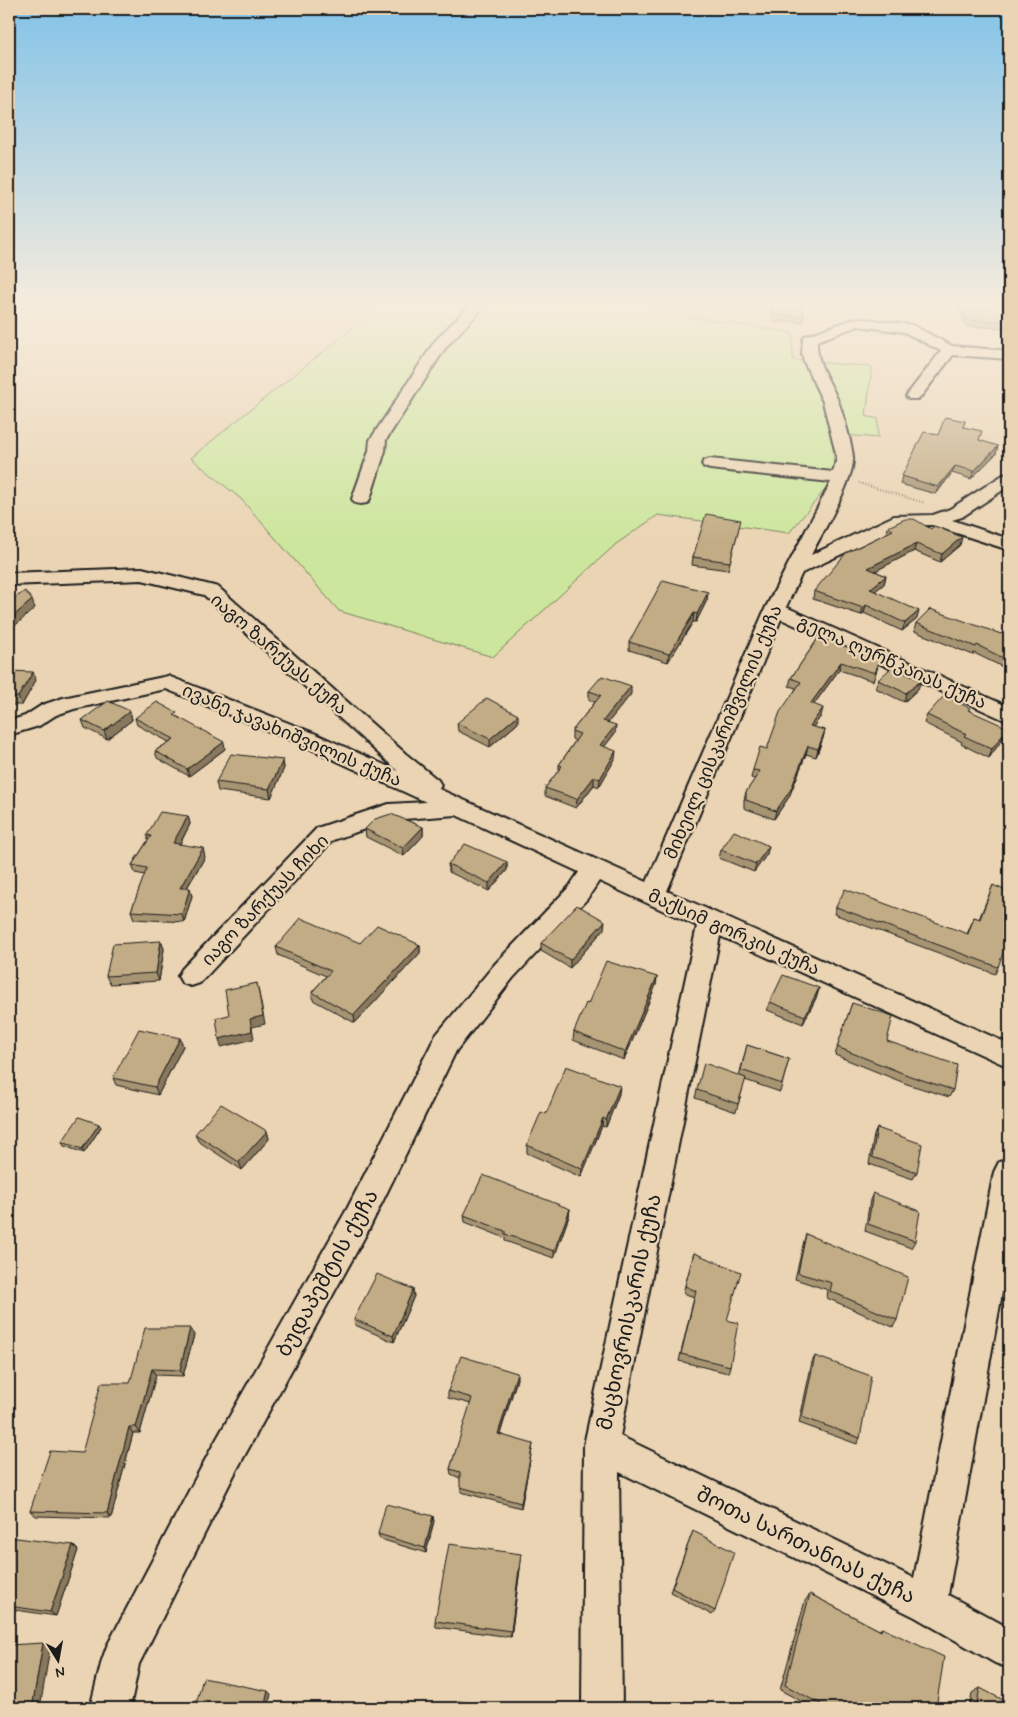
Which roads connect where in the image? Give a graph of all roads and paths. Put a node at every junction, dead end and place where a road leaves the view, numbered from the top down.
1 (415, 382) edge
2 (822, 382) edge
3 (924, 382) edge
4 (914, 396) dead end
5 (710, 464) dead end
6 (840, 478) junction
7 (1009, 480) edge
8 (361, 500) dead end
9 (956, 513) junction
10 (934, 520) junction
11 (1009, 545) edge
12 (794, 570) junction
13 (9, 579) edge
14 (775, 609) junction
15 (1009, 716) edge
16 (9, 728) edge
17 (459, 808) junction
18 (594, 869) junction
19 (653, 895) junction
20 (710, 921) junction
21 (191, 976) dead end
22 (1009, 1056) edge
23 (1009, 1172) edge
24 (601, 1445) junction
25 (928, 1604) junction
26 (1009, 1649) edge
27 (110, 1708) edge
28 (602, 1708) edge

1 - 8 street
2 - 6 street, მიხეილ ცისკარიშვილის ქუჩა
3 - 4 street
5 - 6 street
6 - 9 path
6 - 12 street, მიხეილ ცისკარიშვილის ქუჩა
7 - 9 street
9 - 10 street
10 - 11 street
10 - 12 street
12 - 14 street, მიხეილ ცისკარიშვილის ქუჩა
13 - 17 street, იაგო ზარქუას ქუჩა
14 - 15 street, გელა ღურწკაიას ქუჩა
14 - 19 street, მიხეილ ცისკარიშვილის ქუჩა
16 - 17 street, ივანე ჯავახიშვილის ქუჩა
17 - 18 street, მაქსიმ გორკის ქუჩა
17 - 21 street, იაგო ზარქუას ჩიხი
18 - 19 street, მაქსიმ გორკის ქუჩა
18 - 27 street, ბუდაპეშტის ქუჩა
19 - 20 street, მაქსიმ გორკის ქუჩა
20 - 22 street, მაქსიმ გორკის ქუჩა
20 - 24 street, მაცხოვრისკარის ქუჩა
23 - 25 street
24 - 25 street, შოთა სართანიას ქუჩა
24 - 28 street, მაცხოვრისკარის ქუჩა
25 - 26 street, შოთა სართანიას ქუჩა

